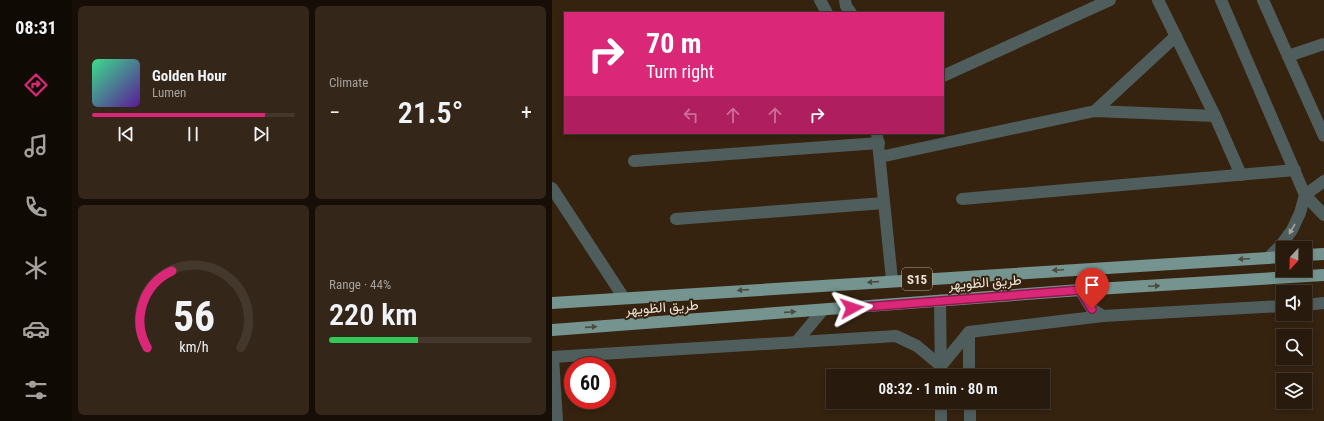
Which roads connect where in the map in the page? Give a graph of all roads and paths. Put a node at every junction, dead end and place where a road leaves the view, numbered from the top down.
1 (820, 0) edge
2 (845, 0) edge
3 (1110, 0) edge
4 (1158, 0) edge
5 (1221, 0) edge
6 (1263, 0) edge
7 (826, 12) edge
8 (850, 12) edge
9 (1176, 36) junction
10 (1324, 44) edge
11 (1288, 56) junction
12 (944, 76) edge
13 (1094, 111) junction
14 (1215, 116) junction
15 (1324, 136) edge
16 (878, 138) edge
17 (880, 157) junction
18 (634, 161) dead end
19 (1295, 170) junction
20 (1241, 175) junction
21 (1324, 181) edge
22 (552, 188) edge
23 (1305, 195) junction
24 (962, 199) dead end
25 (884, 203) junction
26 (1324, 215) edge
27 (676, 219) dead end
28 (1324, 254) edge
29 (1312, 255) edge
30 (1276, 257) edge
31 (1268, 258) junction
32 (1324, 275) edge
33 (892, 280) junction
34 (1080, 290) junction
35 (624, 298) junction
36 (940, 301) junction
37 (552, 303) edge
38 (1324, 303) edge
39 (1312, 304) edge
40 (1276, 306) edge
41 (823, 310) junction
42 (1103, 316) junction
43 (552, 330) edge
44 (969, 332) junction
45 (797, 341) junction
46 (553, 357) edge
47 (939, 369) edge
48 (941, 369) edge
49 (942, 369) edge
50 (969, 369) edge
51 (941, 409) edge
52 (970, 409) edge
53 (557, 421) edge
54 (941, 421) edge
55 (970, 421) edge

1 - 7 street
2 - 8 street
3 - 12 street
4 - 9 street
5 - 19 street
6 - 11 street
9 - 13 street
9 - 14 street
10 - 11 street
11 - 15 street
13 - 14 street
13 - 17 street
14 - 20 street
16 - 17 street
16 - 18 street
17 - 25 street
19 - 20 street
19 - 23 street
20 - 24 street
21 - 23 street
22 - 35 street
23 - 26 street
23 -> 31 street
25 - 27 street
25 - 33 street
28 - 29 main road
30 - 31 main road, طريق الظويهر / S15
31 -> 33 main road, طريق الظويهر / S15
34 -> 32 main road, طريق الظويهر / S15
33 -> 35 main road, طريق الظويهر / S15
34 - 36 main road, طريق الظويهر / S15
34 - 42 street
35 - 37 main road, طريق الظويهر / S15
36 - 41 main road, طريق الظويهر / S15
36 - 48 street
38 - 39 street
40 - 42 street
43 -> 41 main road, طريق الظويهر / S15
41 - 45 street
42 - 44 street
44 - 49 street
44 - 50 street
45 - 46 street
45 - 47 street
46 - 53 street
51 - 54 street
52 - 55 street

